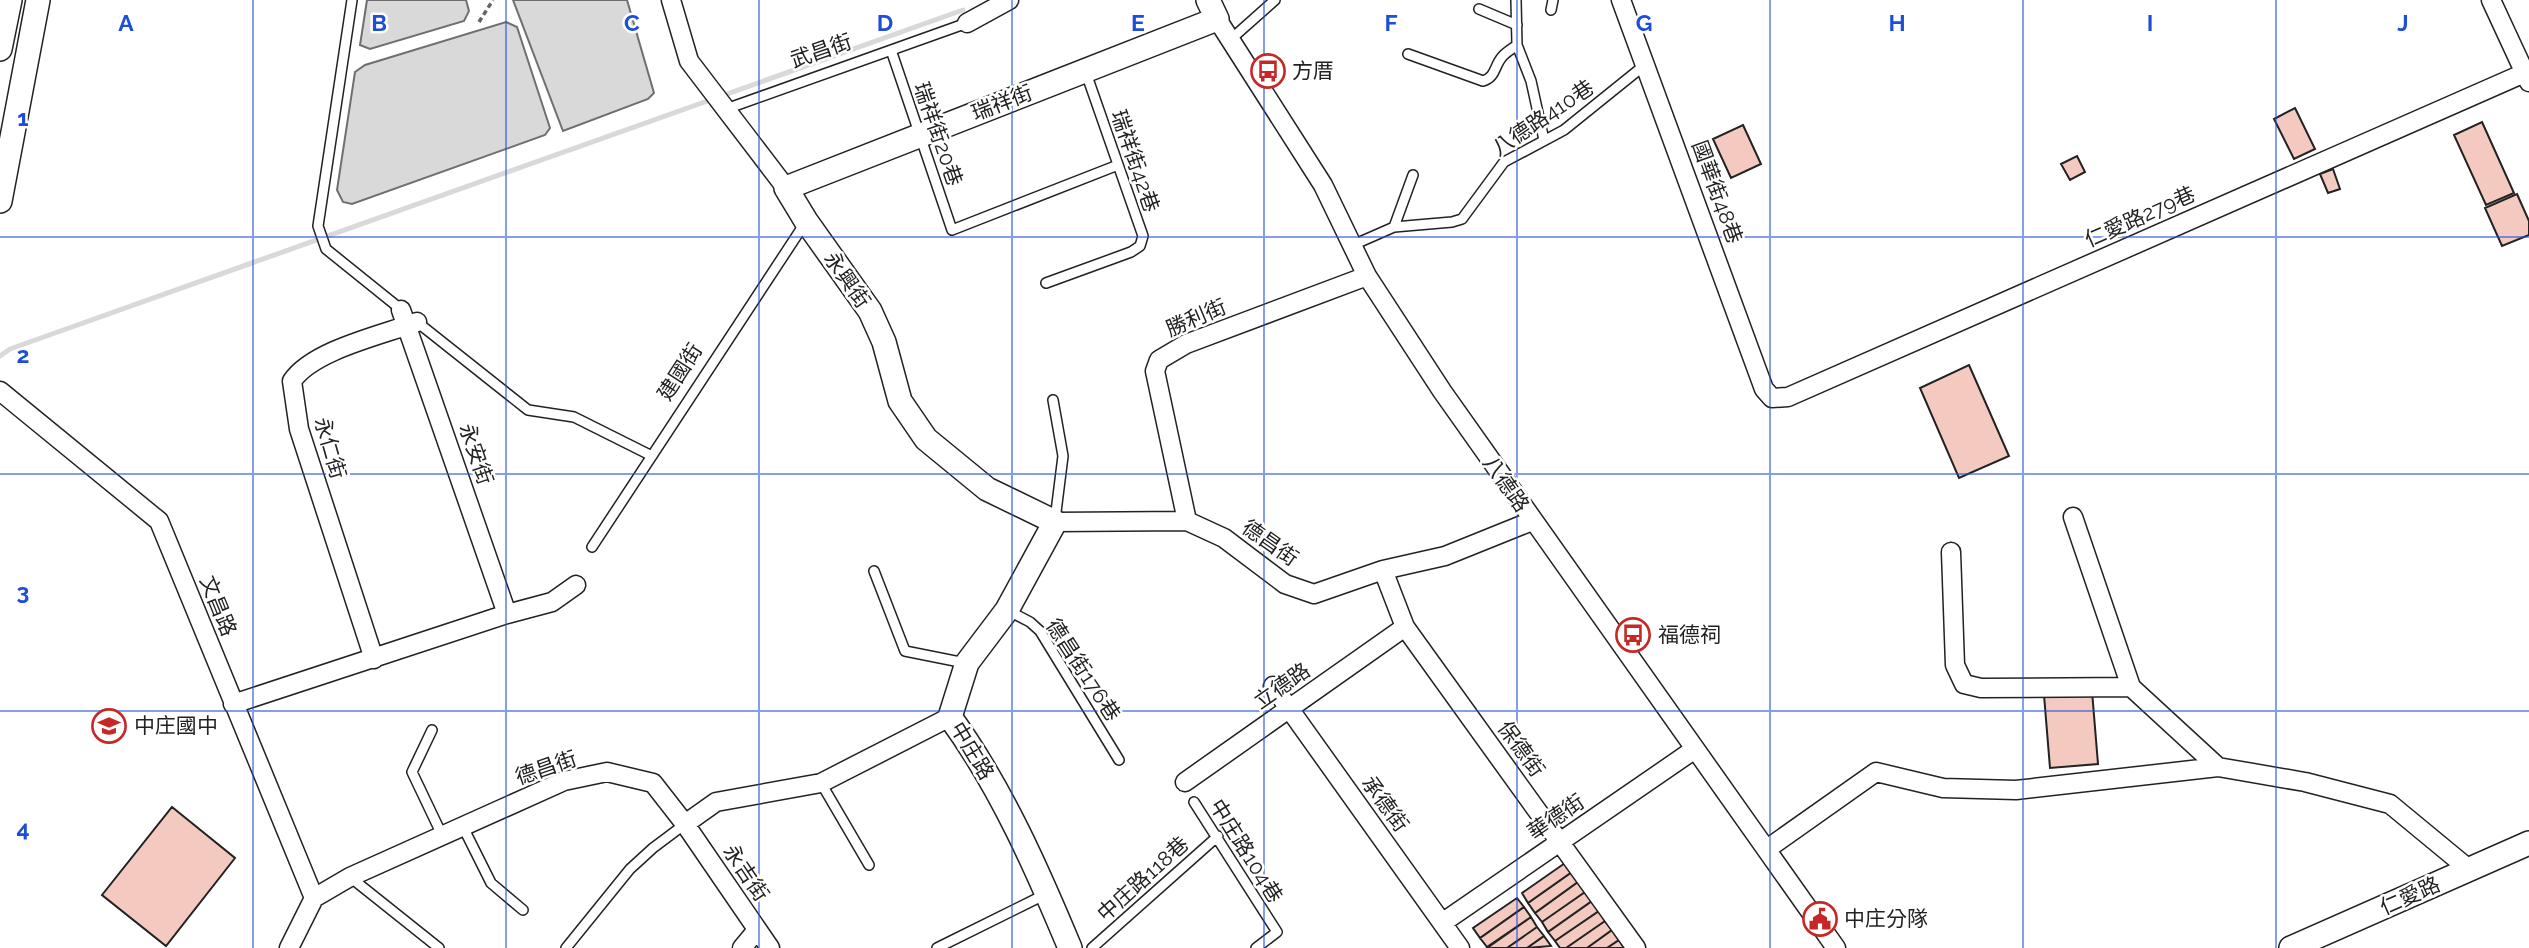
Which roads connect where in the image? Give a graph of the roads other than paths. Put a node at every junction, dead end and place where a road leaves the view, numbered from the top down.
1 (10, 0) edge
2 (38, 0) edge
3 (352, 0) edge
4 (671, 0) edge
5 (1009, 0) edge
6 (1275, 0) edge
7 (1517, 0) edge
8 (1621, 0) edge
9 (2491, 0) edge
10 (1479, 9) dead end
11 (1212, 10) edge
12 (967, 23) joint
13 (1517, 24) junction
14 (1230, 40) junction
15 (1517, 45) junction
16 (0, 49) edge
17 (891, 50) junction
18 (1408, 54) dead end
19 (1646, 64) junction
20 (1085, 71) junction
21 (2528, 75) edge
22 (718, 101) junction
23 (919, 136) junction
24 (1544, 141) junction
25 (1118, 165) junction
26 (1413, 175) dead end
27 (786, 188) junction
28 (0, 201) edge
29 (806, 221) junction
30 (1394, 227) junction
31 (1353, 245) junction
32 (1367, 276) junction
33 (1046, 283) dead end
34 (409, 319) junction
35 (0, 391) edge
36 (1772, 398) joint
37 (1053, 400) dead end
38 (652, 456) junction
39 (2073, 517) dead end
40 (1187, 521) junction
41 (1532, 521) junction
42 (1055, 522) junction
43 (592, 547) dead end
44 (1951, 552) dead end
45 (1383, 570) junction
46 (874, 571) dead end
47 (576, 585) dead end
48 (1007, 610) junction
49 (507, 614) junction
50 (1405, 627) junction
51 (374, 659) junction
52 (967, 663) junction
53 (1273, 686) dead end
54 (2131, 687) junction
55 (233, 704) junction
56 (1289, 709) junction
57 (950, 718) junction
58 (432, 730) dead end
59 (1695, 749) junction
60 (1119, 760) dead end
61 (2218, 767) junction
62 (1185, 782) dead end
63 (821, 783) junction
64 (1194, 802) dead end
65 (685, 824) junction
66 (462, 825) junction
67 (442, 835) junction
68 (1218, 836) junction
69 (1560, 842) junction
70 (2529, 843) edge
71 (1767, 849) junction
72 (869, 865) dead end
73 (2470, 870) junction
74 (350, 877) junction
75 (1047, 893) junction
76 (314, 898) junction
77 (523, 910) dead end
78 (1442, 923) junction
79 (757, 930) junction
80 (290, 947) edge
81 (439, 948) edge
82 (566, 948) edge
83 (742, 948) edge
84 (770, 948) edge
85 (937, 948) edge
86 (1070, 948) edge
87 (1092, 948) edge
88 (1256, 948) edge
89 (1460, 948) edge
90 (1636, 948) edge
91 (1836, 948) edge
92 (2291, 948) edge

1 - 16 street
2 - 28 street
3 - 34 lane
4 - 22 street, 永興街
5 - 12 street, 武昌街
6 - 14 lane
7 - 13 lane
8 - 19 street, 國華街48巷
9 - 21 street, 仁愛路279巷
10 - 13 lane
11 - 14 street, 八德路
11 - 20 street, 瑞祥街
12 - 17 lane, 武昌街
13 - 15 lane
14 - 31 street, 八德路
15 - 18 lane
15 - 24 lane
17 - 22 lane, 武昌街
17 - 23 lane, 瑞祥街20巷
19 - 24 lane, 八德路410巷
19 - 36 street, 國華街48巷
20 - 23 street, 瑞祥街
20 - 25 lane, 瑞祥街42巷
21 - 36 street, 仁愛路279巷
22 - 27 street, 永興街
23 - 25 lane, 瑞祥街20巷
23 - 27 street, 瑞祥街
24 - 30 lane, 八德路410巷
25 - 33 lane, 瑞祥街42巷
26 - 30 lane
27 - 29 street, 永興街
29 - 38 lane, 建國街
29 - 42 street, 永興街
30 - 31 lane, 八德路410巷
31 - 32 street, 八德路
32 - 40 street, 勝利街
32 - 41 street, 八德路
34 - 38 lane
34 - 49 street, 永安街
34 - 51 street, 永仁街
35 - 55 street, 文昌路
37 - 42 lane
38 - 43 lane, 建國街
39 - 54 street
40 - 42 street, 德昌街
40 - 45 street, 德昌街
41 - 45 street, 德昌街
41 - 59 street, 八德路
42 - 48 street, 中庄路
44 - 54 street
45 - 50 street, 保德街
46 - 52 lane
47 - 49 street
48 - 52 street, 中庄路
48 - 60 lane, 德昌街176巷
49 - 51 street
50 - 56 street, 立德路
50 - 69 street, 保德街
51 - 55 street
52 - 57 street, 中庄路
53 - 56 street, 承德街
54 - 61 street
55 - 76 street, 文昌路
56 - 62 street, 立德路
56 - 78 street, 承德街
57 - 63 street
57 - 75 street, 中庄路
58 - 67 lane
59 - 69 street, 華德街
59 - 71 street, 八德路
61 - 71 street
61 - 73 street
63 - 65 street
63 - 72 lane
64 - 68 lane, 中庄路104巷
65 - 66 street, 德昌街
65 - 79 street, 永吉街
65 - 82 lane
66 - 67 street, 德昌街
66 - 77 lane
67 - 74 street, 德昌街
68 - 87 lane, 中庄路118巷
68 - 88 lane, 中庄路104巷
69 - 78 street, 華德街
69 - 90 street, 保德街
70 - 73 street, 仁愛路
71 - 91 street, 八德路
73 - 92 street, 仁愛路
74 - 76 street, 德昌街
74 - 81 lane
75 - 85 lane
75 - 86 street, 中庄路
76 - 80 street
78 - 89 street, 承德街
79 - 83 street
79 - 84 street, 永吉街

